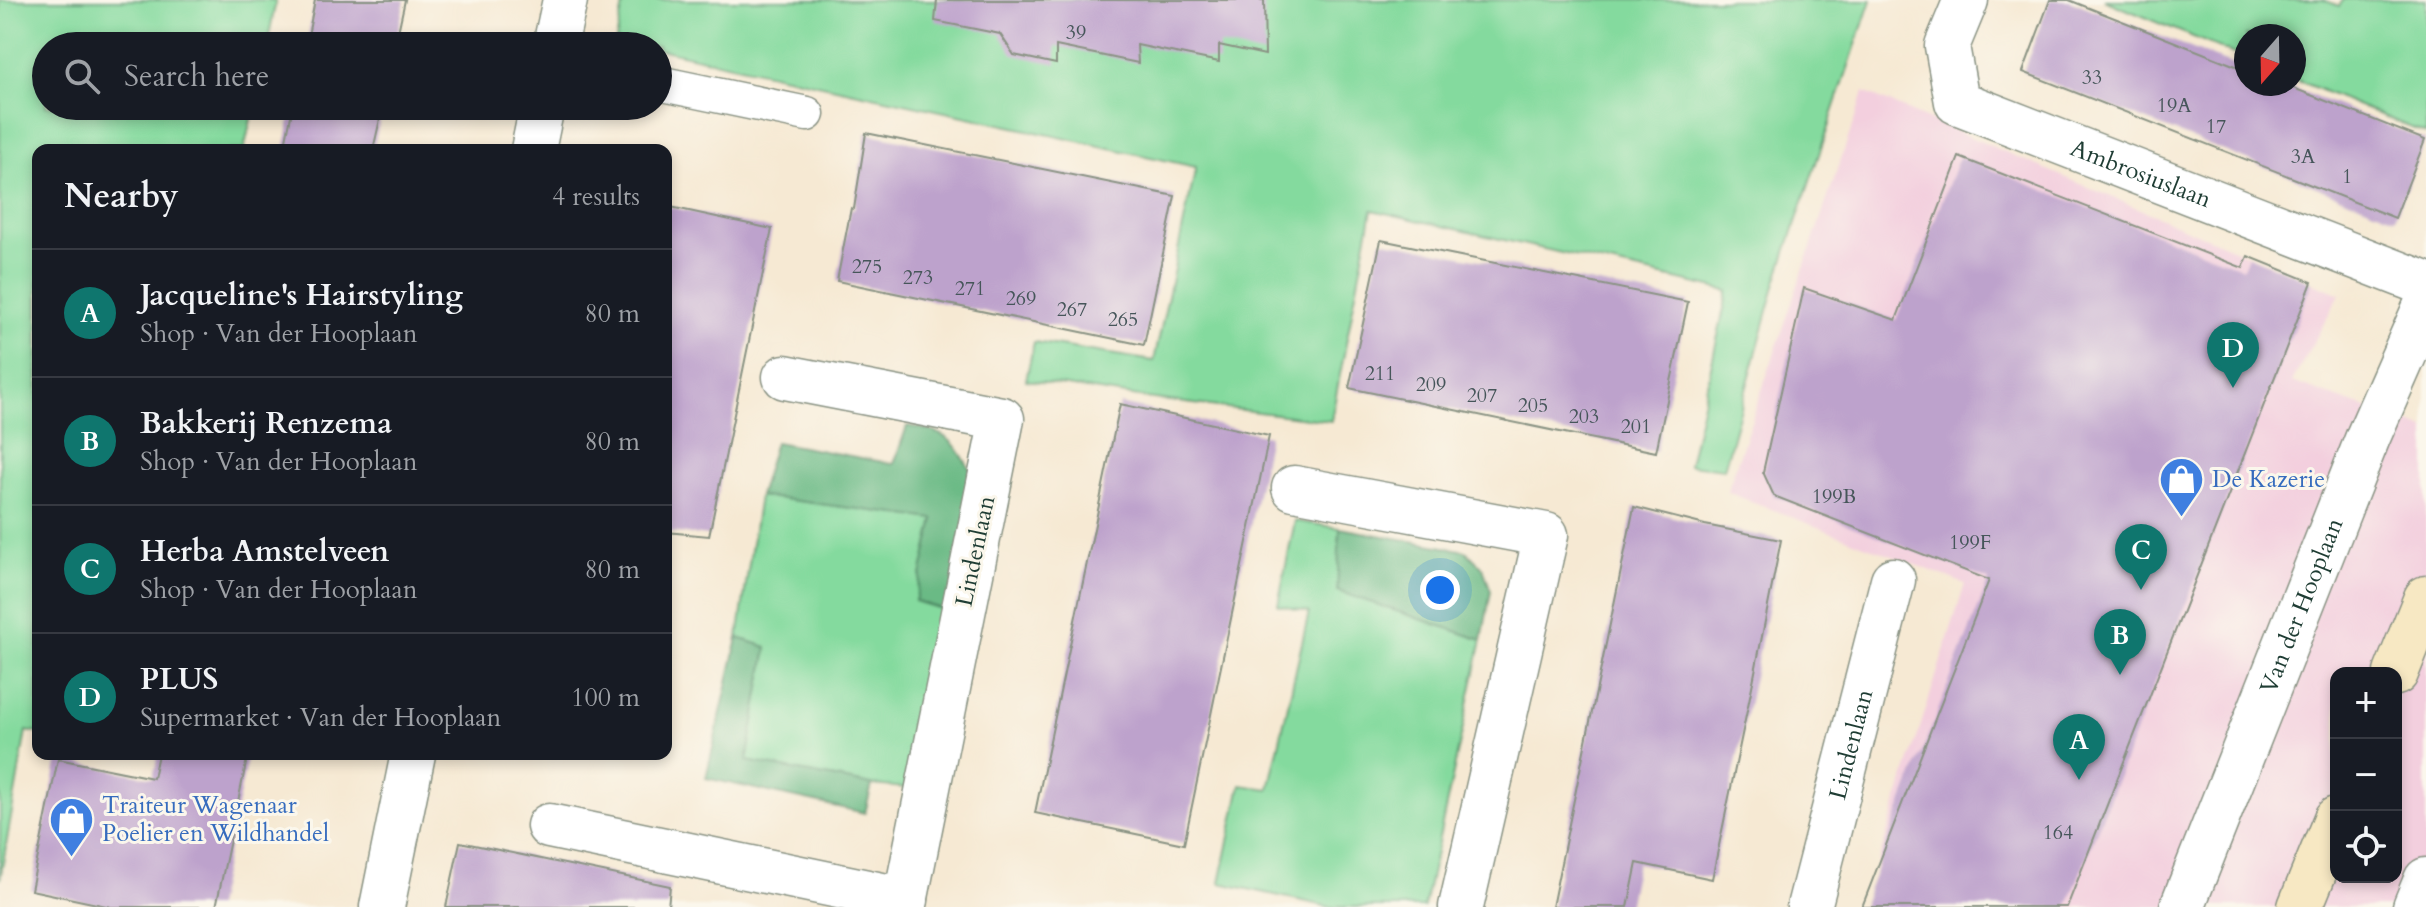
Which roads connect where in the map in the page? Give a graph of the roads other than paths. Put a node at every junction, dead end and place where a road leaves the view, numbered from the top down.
1 (565, 0) edge
2 (1966, 0) edge
3 (558, 32) edge
4 (672, 86) edge
5 (807, 114) dead end
6 (539, 120) edge
7 (534, 144) edge
8 (2426, 284) edge
9 (2426, 305) edge
10 (785, 377) dead end
11 (1294, 488) dead end
12 (1893, 580) dead end
13 (2426, 598) edge
14 (2398, 667) edge
15 (412, 760) edge
16 (549, 826) dead end
17 (2330, 834) edge
18 (2426, 880) edge
19 (905, 904) edge
20 (382, 907) edge
21 (1461, 907) edge
22 (1809, 907) edge
23 (2182, 907) edge
24 (2300, 907) edge
25 (2415, 907) edge

1 - 3 street
2 - 8 street, Ambrosiuslaan
4 - 5 lane
6 - 7 street
9 - 23 street, Van der Hooplaan
10 - 19 street, Lindenlaan
11 - 21 street
12 - 22 street, Lindenlaan
13 - 14 street
15 - 20 street
16 - 19 street, Lindenlaan
17 - 24 street
18 - 25 street

